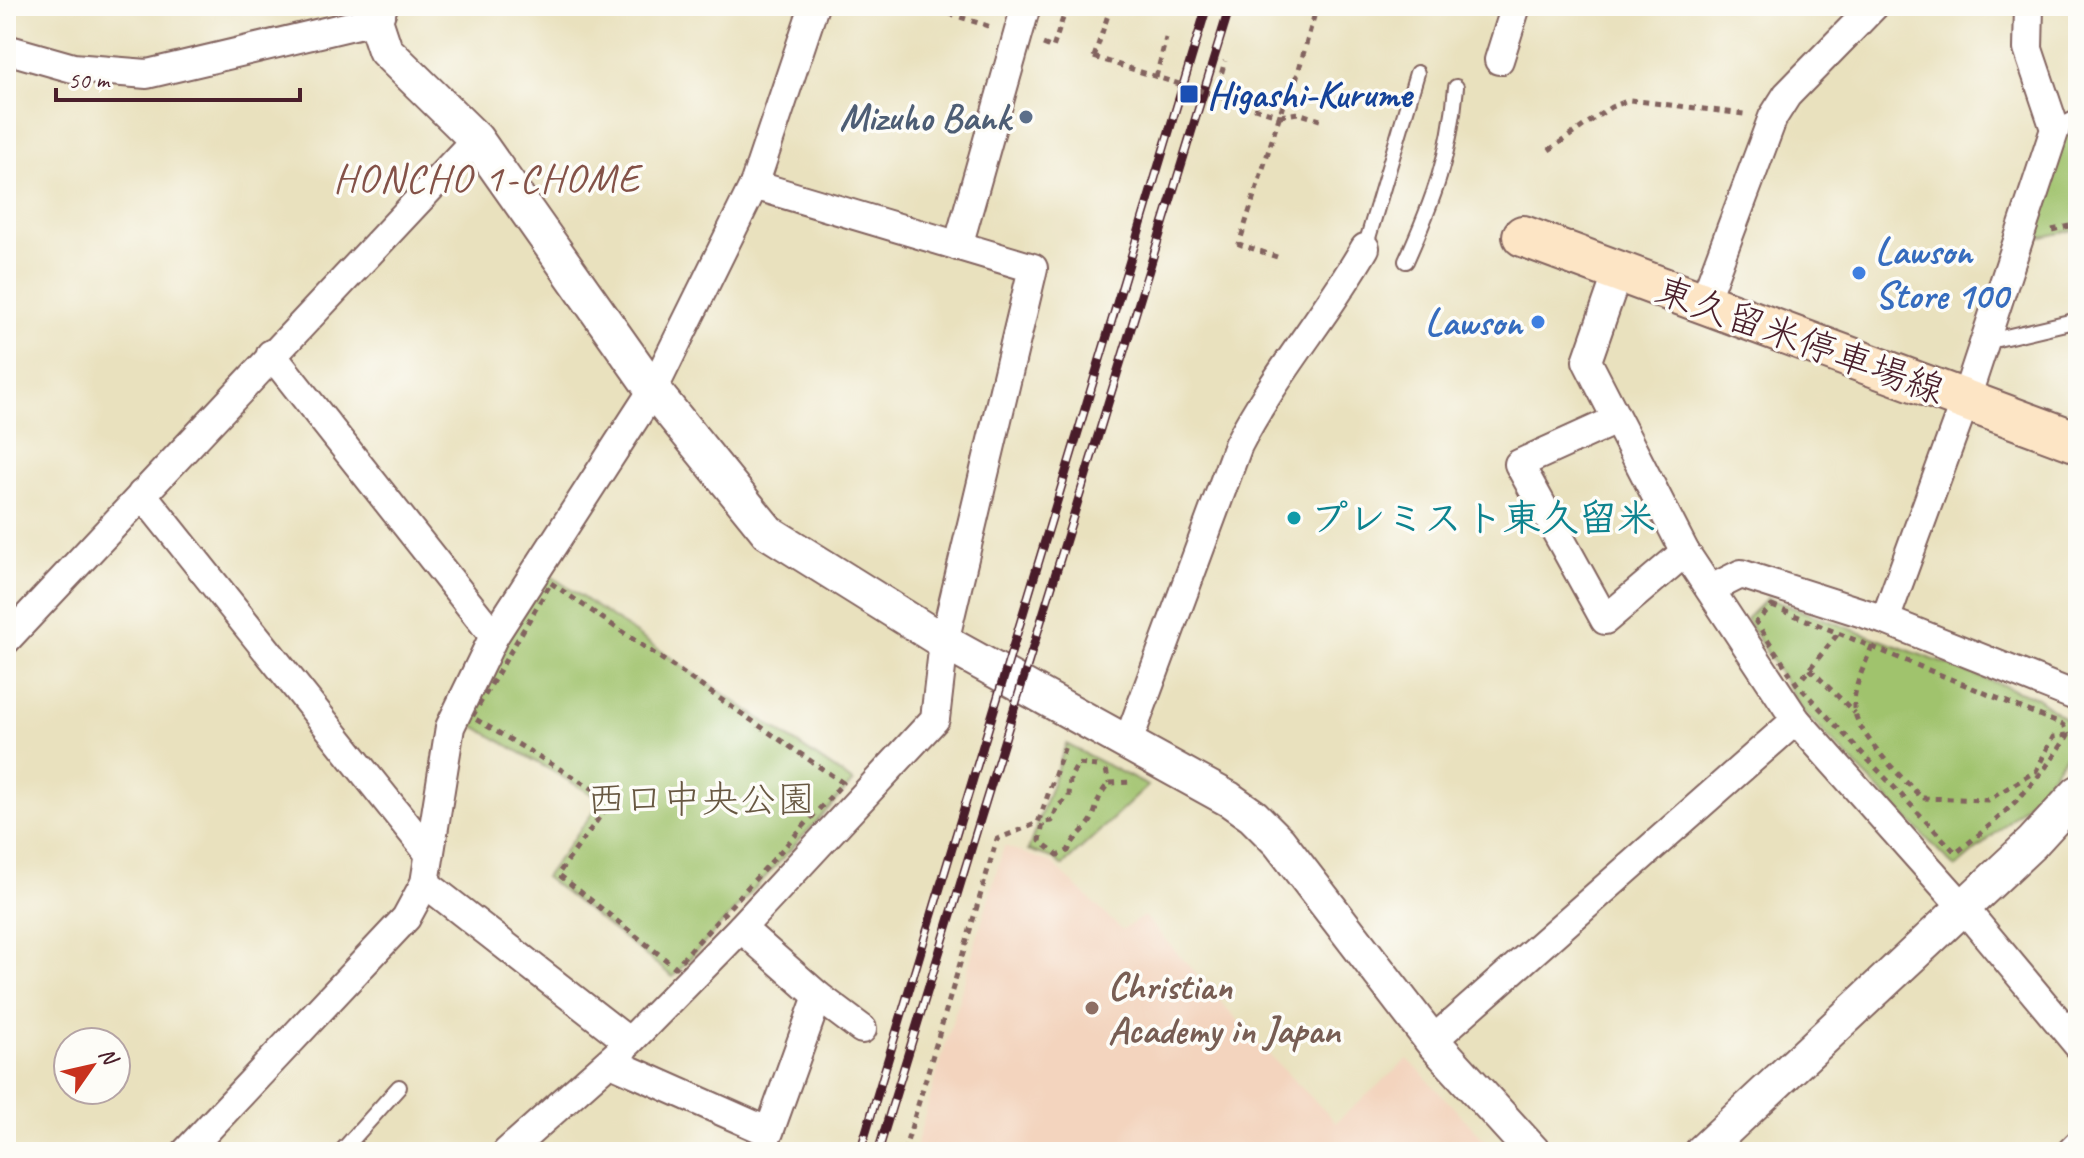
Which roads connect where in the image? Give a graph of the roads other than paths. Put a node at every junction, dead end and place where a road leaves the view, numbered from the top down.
1 (814, 6) edge
2 (1026, 6) edge
3 (1516, 6) edge
4 (1874, 6) edge
5 (2029, 6) edge
6 (378, 13) edge
7 (6, 49) edge
8 (1499, 60) dead end
9 (1417, 73) dead end
10 (1456, 87) dead end
11 (2066, 123) edge
12 (476, 139) junction
13 (754, 185) junction
14 (1523, 236) dead end
15 (958, 246) junction
16 (1365, 248) joint
17 (1406, 261) dead end
18 (1618, 272) junction
19 (1703, 304) junction
20 (2078, 320) edge
21 (1985, 342) junction
22 (271, 354) junction
23 (653, 390) junction
24 (1965, 401) junction
25 (1616, 420) junction
26 (2078, 442) edge
27 (142, 494) junction
28 (1685, 552) junction
29 (1711, 589) junction
30 (1885, 620) junction
31 (494, 636) junction
32 (6, 640) edge
33 (944, 642) junction
34 (2078, 697) edge
35 (1791, 701) junction
36 (1140, 749) junction
37 (2078, 793) edge
38 (428, 852) junction
39 (425, 883) junction
40 (1962, 906) junction
41 (741, 928) junction
42 (818, 996) junction
43 (862, 1029) dead end
44 (1432, 1041) junction
45 (2078, 1045) edge
46 (620, 1052) junction
47 (399, 1087) dead end
48 (2078, 1145) edge
49 (186, 1152) edge
50 (341, 1152) edge
51 (507, 1152) edge
52 (1533, 1152) edge
53 (1702, 1152) edge
54 (2071, 1152) edge

1 - 13 street
2 - 15 street
3 - 8 street
4 - 19 street
5 - 11 street
6 - 7 street
6 - 12 street
9 - 16 lane
10 - 17 lane
11 - 21 street
12 - 22 street
12 - 23 street
13 - 15 street
13 - 23 street
14 - 18 main road, 東久留米停車場線
15 - 33 street
16 - 36 street
18 - 19 main road, 東久留米停車場線
18 - 25 street
19 - 24 main road, 東久留米停車場線
20 - 21 lane
21 - 24 street
22 - 27 street
22 - 31 street
23 - 31 street
23 - 33 street
24 - 26 main road, 東久留米停車場線
24 - 30 street
25 - 28 street
25 - 28 street
27 - 32 street
27 - 38 street
28 - 29 street
29 - 30 street
29 - 35 street
30 - 34 street
31 - 38 street
33 - 36 street
33 - 41 street
35 - 40 street
35 - 44 street
36 - 44 street
37 - 40 street
38 - 39 street
39 - 46 street
39 - 49 street
40 - 45 street
40 - 53 street
41 - 42 street
41 - 46 street
42 - 43 street
42 - 46 street
44 - 52 street
46 - 51 street
47 - 50 lane
48 - 54 street

